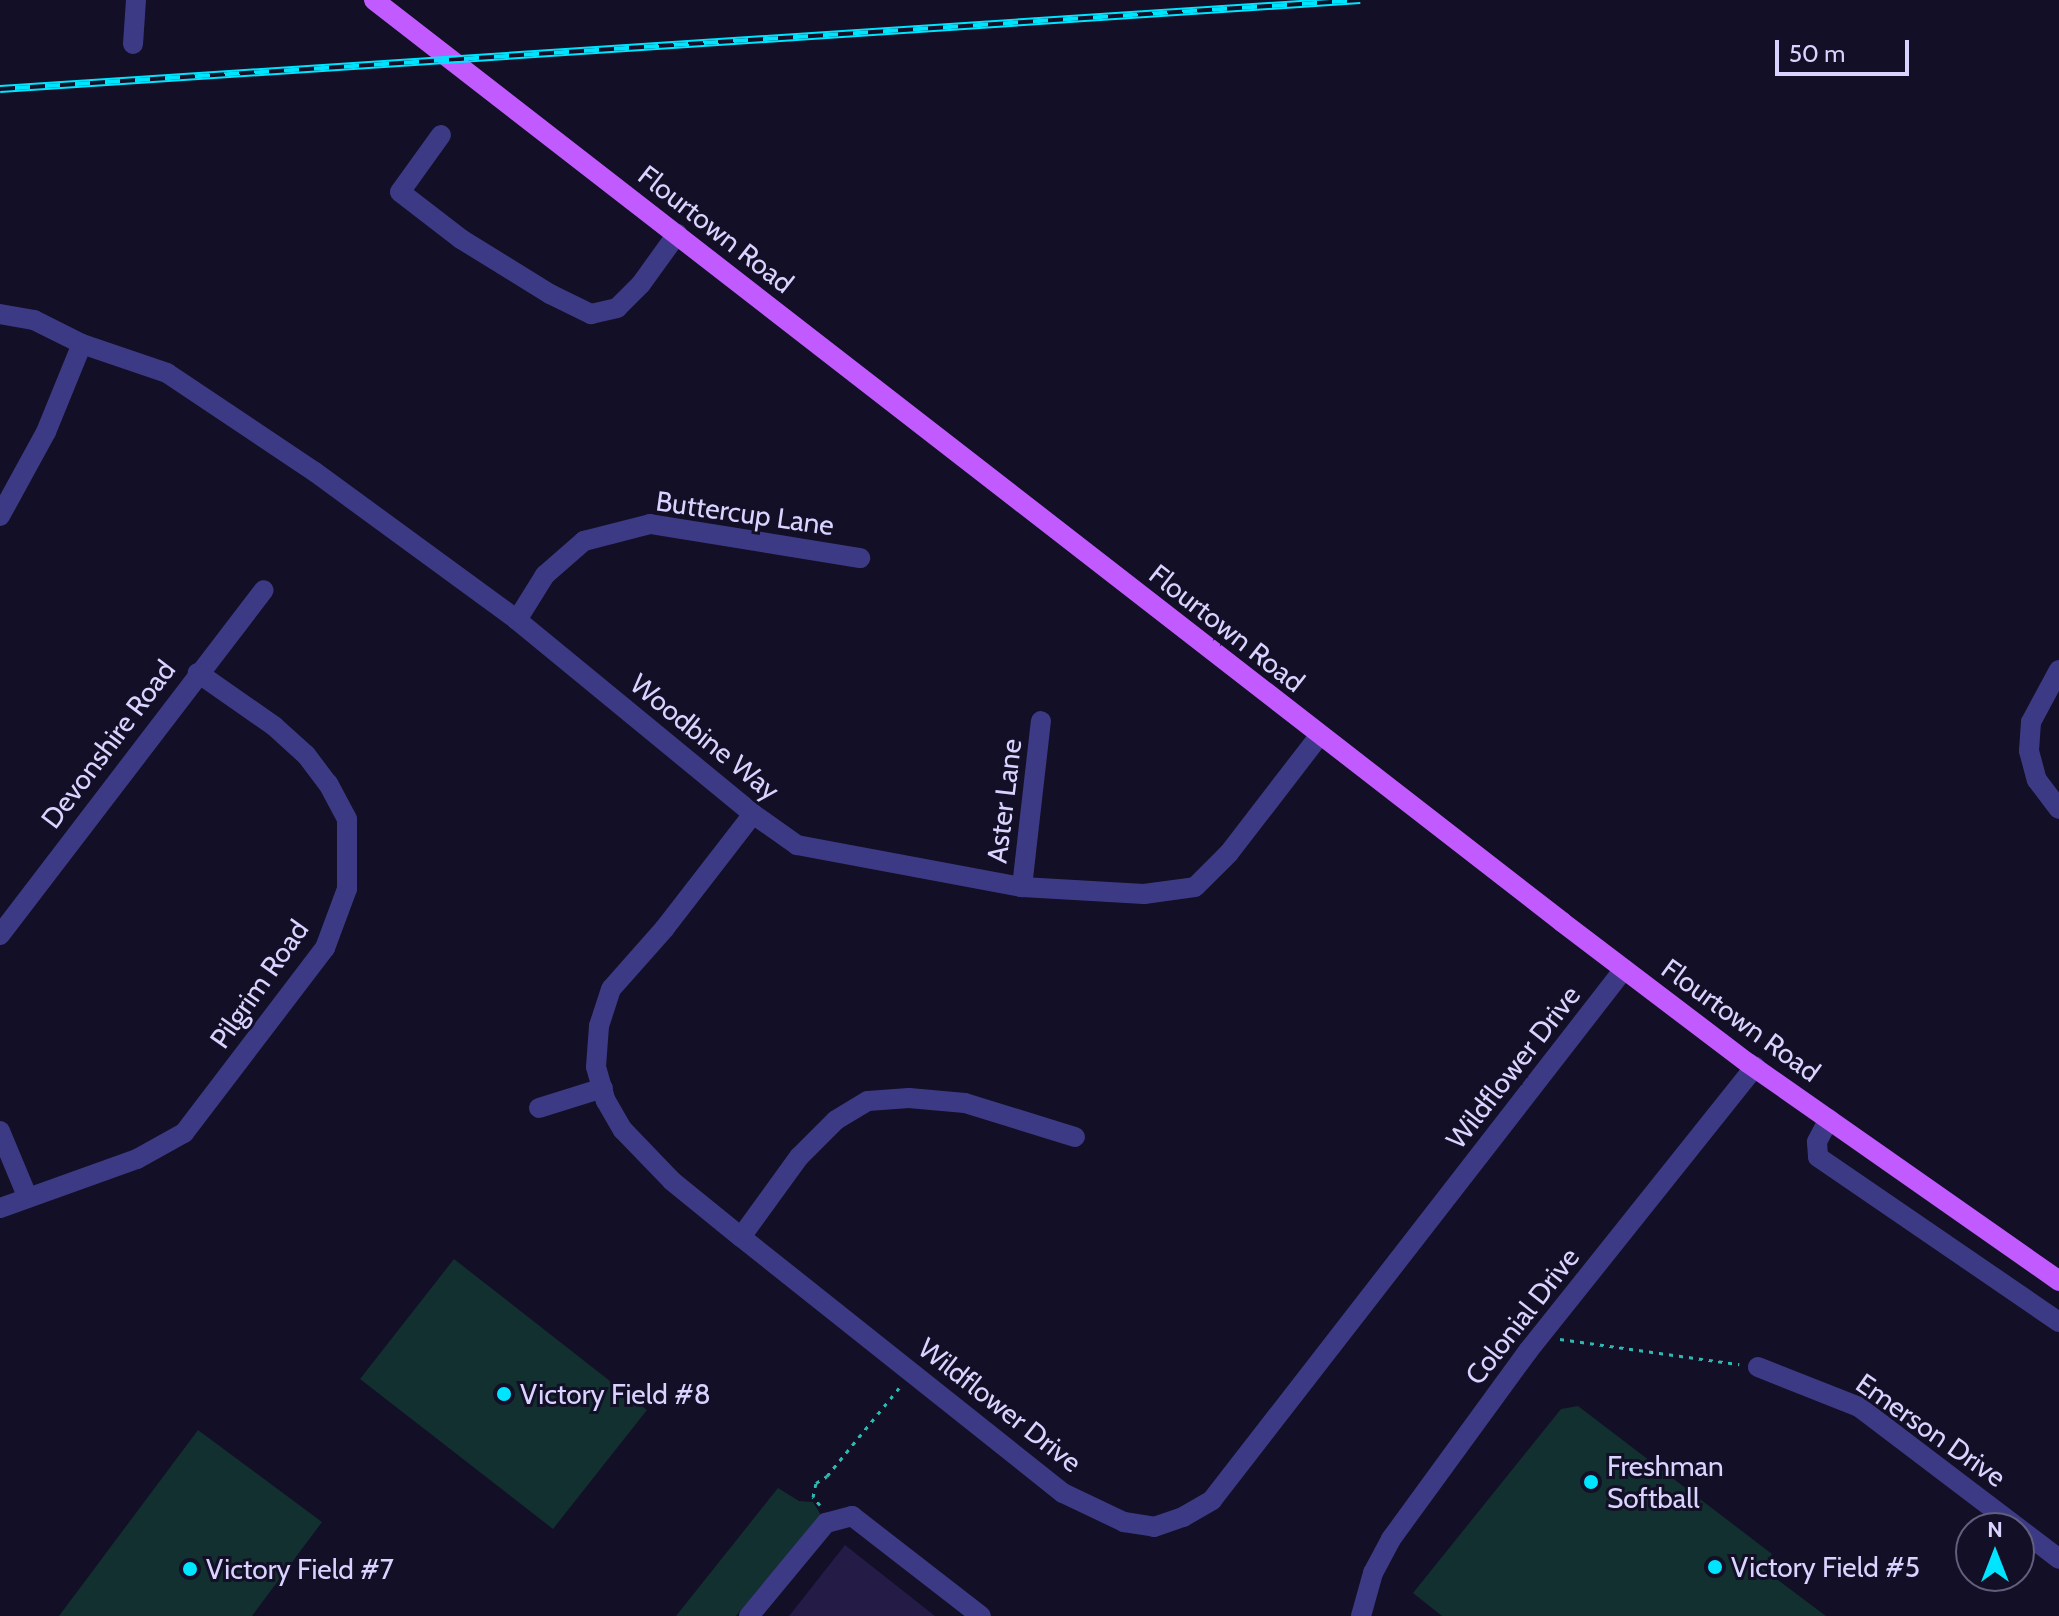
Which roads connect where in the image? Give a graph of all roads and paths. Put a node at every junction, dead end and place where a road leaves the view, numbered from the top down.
1 (136, 0) edge
2 (374, 0) edge
3 (133, 44) dead end
4 (441, 135) dead end
5 (677, 234) junction
6 (0, 314) edge
7 (82, 344) junction
8 (0, 516) edge
9 (860, 558) dead end
10 (264, 590) dead end
11 (517, 620) junction
12 (2059, 670) edge
13 (198, 673) junction
14 (1041, 721) dead end
15 (1319, 736) junction
16 (2059, 809) edge
17 (753, 814) junction
18 (1022, 887) junction
19 (0, 935) edge
20 (1624, 969) junction
21 (1755, 1067) junction
22 (603, 1088) junction
23 (539, 1108) dead end
24 (1829, 1119) junction
25 (0, 1131) edge
26 (1075, 1137) dead end
27 (27, 1196) junction
28 (0, 1208) edge
29 (741, 1237) junction
30 (2059, 1281) edge
31 (2059, 1322) edge
32 (1541, 1337) junction
33 (1758, 1367) joint
34 (911, 1372) junction
35 (827, 1512) dead end
36 (2059, 1559) edge
37 (749, 1616) edge
38 (981, 1616) edge
39 (1361, 1616) edge

1 - 3 street
2 - 5 main road, Flourtown Road
4 - 5 street
5 - 15 main road, Flourtown Road
6 - 7 street, Woodbine Way
7 - 8 street
7 - 11 street, Woodbine Way
9 - 11 street, Buttercup Lane
10 - 13 street, Devonshire Road
11 - 17 street, Woodbine Way
12 - 16 street
13 - 19 street, Devonshire Road
13 - 27 street, Pilgrim Road
14 - 18 street, Aster Lane
15 - 18 street, Woodbine Way
15 - 20 main road, Flourtown Road
17 - 18 street, Woodbine Way
17 - 22 street, Wildflower Drive
20 - 21 main road, Flourtown Road
20 - 34 street, Wildflower Drive
21 - 24 main road, Flourtown Road
21 - 32 street, Colonial Drive
22 - 23 street
22 - 29 street, Wildflower Drive
24 - 30 main road, Flourtown Road
24 - 31 street
25 - 27 street
26 - 29 street
27 - 28 street, Pilgrim Road
29 - 34 street, Wildflower Drive
32 - 33 path
32 - 39 street, Colonial Drive
33 - 36 street, Emerson Drive
34 - 35 path
37 - 38 street

